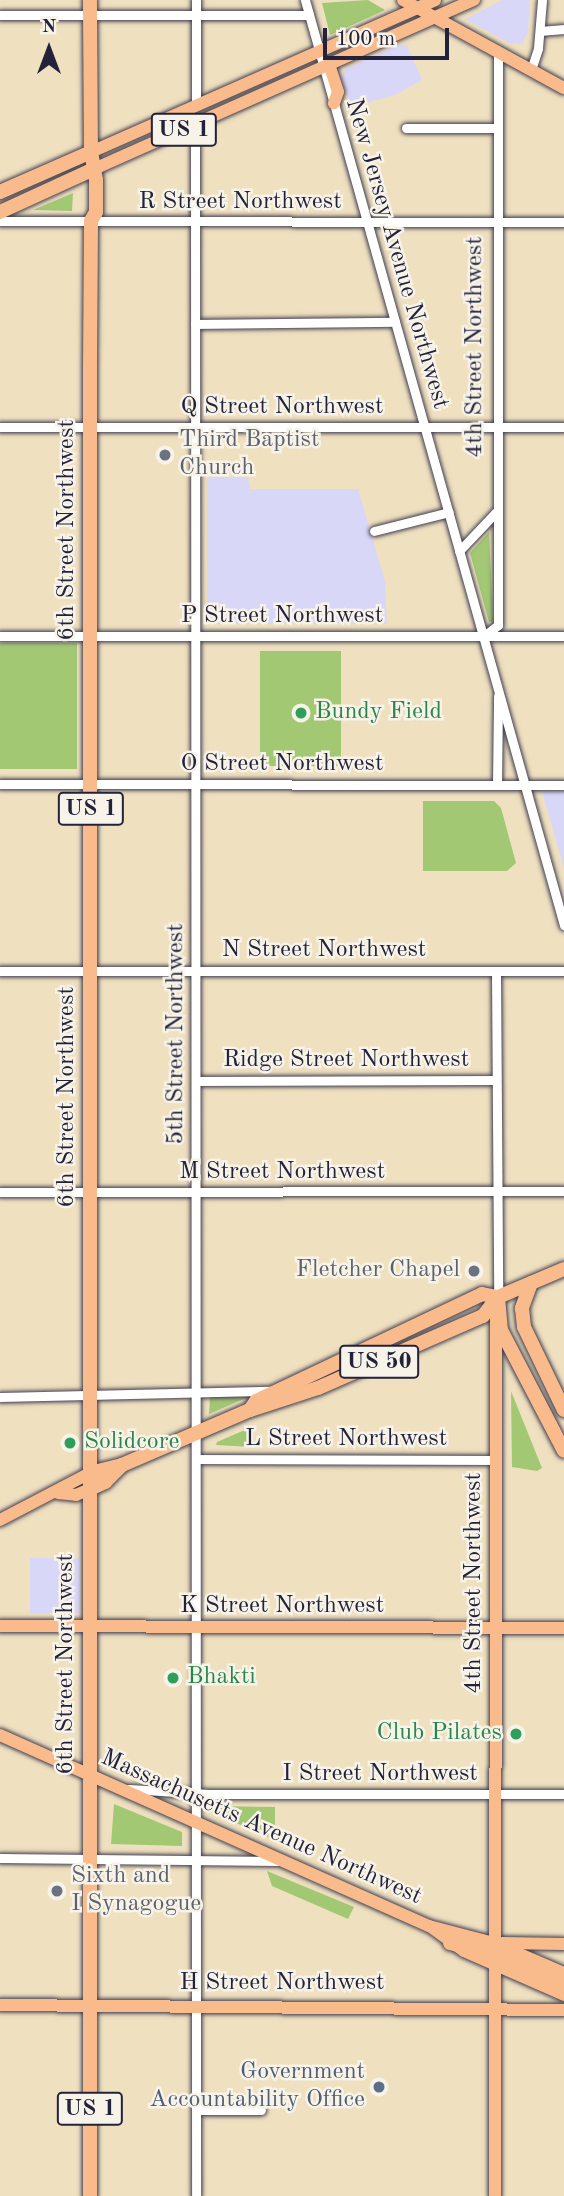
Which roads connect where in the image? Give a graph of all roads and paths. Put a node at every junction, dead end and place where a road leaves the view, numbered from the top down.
1 (196, 0) edge
2 (305, 0) edge
3 (403, 0) edge
4 (435, 0) edge
5 (474, 0) edge
6 (541, 0) edge
7 (90, 7) edge
8 (418, 8) junction
9 (196, 14) junction
10 (0, 15) edge
11 (309, 15) junction
12 (436, 17) junction
13 (564, 29) edge
14 (540, 32) junction
15 (498, 51) junction
16 (319, 52) junction
17 (326, 65) junction
18 (531, 70) junction
19 (564, 88) edge
20 (334, 103) joint
21 (196, 106) junction
22 (195, 125) junction
23 (406, 128) dead end
24 (497, 128) junction
25 (90, 152) junction
26 (94, 169) junction
27 (0, 192) edge
28 (0, 212) edge
29 (0, 221) edge
30 (91, 221) junction
31 (195, 222) junction
32 (367, 222) junction
33 (497, 222) junction
34 (564, 222) edge
35 (395, 322) junction
36 (195, 324) junction
37 (0, 427) edge
38 (90, 427) junction
39 (195, 427) junction
40 (425, 427) junction
41 (497, 427) junction
42 (564, 427) edge
43 (497, 510) junction
44 (449, 512) junction
45 (374, 531) dead end
46 (460, 555) junction
47 (0, 636) edge
48 (90, 636) junction
49 (196, 636) junction
50 (484, 636) junction
51 (564, 636) edge
52 (499, 690) junction
53 (90, 784) junction
54 (197, 784) junction
55 (0, 785) edge
56 (497, 785) junction
57 (526, 785) junction
58 (564, 785) edge
59 (564, 925) edge
60 (0, 971) edge
61 (90, 971) junction
62 (195, 971) junction
63 (496, 971) junction
64 (564, 971) edge
65 (496, 1080) junction
66 (196, 1081) junction
67 (496, 1191) junction
68 (564, 1191) edge
69 (0, 1192) edge
70 (90, 1192) junction
71 (196, 1192) junction
72 (564, 1269) edge
73 (531, 1283) junction
74 (498, 1297) junction
75 (277, 1391) junction
76 (196, 1396) junction
77 (0, 1397) edge
78 (90, 1397) junction
79 (250, 1410) junction
80 (564, 1410) edge
81 (196, 1433) junction
82 (564, 1451) edge
83 (196, 1459) junction
84 (495, 1460) junction
85 (122, 1465) junction
86 (90, 1473) junction
87 (90, 1489) junction
88 (58, 1493) junction
89 (0, 1520) edge
90 (0, 1626) edge
91 (90, 1628) junction
92 (196, 1628) junction
93 (564, 1628) edge
94 (496, 1629) junction
95 (0, 1735) edge
96 (90, 1775) junction
97 (122, 1789) junction
98 (196, 1792) junction
99 (495, 1794) junction
100 (564, 1794) edge
101 (197, 1822) junction
102 (0, 1858) edge
103 (90, 1858) junction
104 (196, 1859) junction
105 (284, 1861) junction
106 (429, 1926) junction
107 (450, 1942) joint
108 (564, 1944) edge
109 (495, 1954) junction
110 (564, 1973) edge
111 (564, 1984) edge
112 (564, 1995) edge
113 (0, 2005) edge
114 (89, 2005) junction
115 (196, 2006) junction
116 (495, 2007) junction
117 (564, 2010) edge
118 (196, 2110) junction
119 (261, 2110) dead end
120 (90, 2196) edge
121 (196, 2196) edge
122 (495, 2196) edge

1 - 9 street
2 - 11 street
3 - 8 main road
4 - 8 main road, US 1
5 - 12 main road, US 1
6 - 14 street
7 - 9 street
7 - 10 street
7 - 25 highway, 6th Street Northwest
8 - 12 main road
8 - 16 main road, US 1
9 - 11 street
9 - 21 street
11 - 16 street
12 - 15 main road
12 - 17 main road, US 1
13 - 14 street
14 - 18 street
15 - 18 main road
15 - 24 street, 4th Street Northwest
16 - 17 street
16 - 21 main road, US 1
17 - 20 main road
17 - 22 main road, US 1
18 - 19 main road
20 - 32 street, New Jersey Avenue Northwest
21 - 25 main road, US 1
22 - 26 main road, US 1
22 - 31 street, 5th Street Northwest
23 - 24 street
24 - 33 street, 4th Street Northwest
25 - 26 highway, 6th Street Northwest / US 1
25 - 27 highway
26 - 28 highway
26 - 30 highway, 6th Street Northwest / US 1
29 - 30 street, R Street Northwest
30 - 31 street, R Street Northwest
30 - 38 highway, 6th Street Northwest / US 1
31 - 32 street, R Street Northwest
31 - 36 street, 5th Street Northwest
32 - 33 street, R Street Northwest
32 - 35 street, New Jersey Avenue Northwest
33 - 34 street, R Street Northwest
33 - 41 street, 4th Street Northwest
35 - 36 street
35 - 40 street, New Jersey Avenue Northwest
36 - 39 street, 5th Street Northwest
37 - 38 street, Q Street Northwest
38 - 39 street, Q Street Northwest
38 - 48 highway, 6th Street Northwest / US 1
39 - 40 street, Q Street Northwest
39 - 49 street, 5th Street Northwest
40 - 41 street, Q Street Northwest
40 - 44 street, New Jersey Avenue Northwest
41 - 42 street, Q Street Northwest
41 - 43 street, 4th Street Northwest
43 - 46 street
43 - 50 street, 4th Street Northwest
44 - 45 street
44 - 46 street, New Jersey Avenue Northwest
46 - 50 street, New Jersey Avenue Northwest
47 - 48 street, P Street Northwest
48 - 49 street, P Street Northwest
48 - 53 highway, 6th Street Northwest / US 1
49 - 50 street, P Street Northwest
49 - 54 street, 5th Street Northwest
50 - 51 street, P Street Northwest
50 - 52 street, New Jersey Avenue Northwest
52 - 56 street
52 - 57 street, New Jersey Avenue Northwest
53 - 54 street, O Street Northwest
53 - 55 street, O Street Northwest
53 - 61 highway, 6th Street Northwest / US 1
54 - 56 street, O Street Northwest
54 - 62 street, 5th Street Northwest
56 - 57 street, O Street Northwest
57 - 58 street, O Street Northwest
57 - 59 street, New Jersey Avenue Northwest
60 - 61 street, N Street Northwest
61 - 62 street, N Street Northwest
61 - 70 highway, 6th Street Northwest / US 1
62 - 63 street, N Street Northwest
62 - 66 street, 5th Street Northwest
63 - 64 street, N Street Northwest
63 - 65 street, 4th Street Northwest
65 - 66 street, Ridge Street Northwest
65 - 67 street, 4th Street Northwest
66 - 71 street, 5th Street Northwest
67 - 68 street, M Street Northwest
67 - 71 street, M Street Northwest
67 - 74 street, 4th Street Northwest
69 - 70 street, M Street Northwest
70 - 71 street, M Street Northwest
70 - 78 highway, 6th Street Northwest / US 1
71 - 76 street, 5th Street Northwest
72 - 73 highway, US 50
73 - 74 highway, US 50
73 - 80 highway
74 - 75 highway, US 50
74 - 79 highway, US 50
74 - 82 highway
74 - 84 main road, 4th Street Northwest
75 - 76 street, L Street Northwest
75 - 79 highway, US 50
76 - 78 street, L Street Northwest
76 - 81 street, 5th Street Northwest
77 - 78 street, L Street Northwest
78 - 86 highway, 6th Street Northwest / US 1
79 - 81 highway, US 50
81 - 83 street, 5th Street Northwest
81 - 85 highway, US 50
83 - 84 street, L Street Northwest
83 - 92 street, 5th Street Northwest
84 - 94 main road, 4th Street Northwest
85 - 86 highway, US 50
85 - 87 highway, US 50
86 - 87 highway, 6th Street Northwest / US 1
86 - 88 main road
87 - 88 main road
87 - 91 highway, 6th Street Northwest / US 1
88 - 89 main road
90 - 91 main road, K Street Northwest
91 - 92 main road, K Street Northwest
91 - 96 highway, 6th Street Northwest / US 1
92 - 94 main road, K Street Northwest
92 - 98 street, 5th Street Northwest
93 - 94 main road, K Street Northwest
94 - 99 main road, 4th Street Northwest
95 - 96 main road, Massachusetts Avenue Northwest
96 - 97 main road, Massachusetts Avenue Northwest
96 - 103 highway, 6th Street Northwest / US 1
97 - 98 street, I Street Northwest
97 - 101 main road, Massachusetts Avenue Northwest
98 - 99 street, I Street Northwest
98 - 101 street, 5th Street Northwest
99 - 100 street, I Street Northwest
99 - 109 main road, 4th Street Northwest
101 - 104 street, 5th Street Northwest
101 - 105 main road, Massachusetts Avenue Northwest
102 - 103 street
103 - 104 street
103 - 114 highway, 6th Street Northwest / US 1
104 - 105 street
104 - 115 street, 5th Street Northwest
105 - 106 main road, Massachusetts Avenue Northwest
106 - 107 main road, Massachusetts Avenue Northwest
106 - 109 main road, Massachusetts Avenue Northwest
107 - 109 highway
108 - 109 main road
109 - 110 main road, Massachusetts Avenue Northwest
109 - 111 highway
109 - 112 main road, Massachusetts Avenue Northwest
109 - 116 main road, 4th Street Northwest
113 - 114 main road, H Street Northwest
114 - 115 main road, H Street Northwest
114 - 120 highway, 6th Street Northwest / US 1
115 - 116 main road, H Street Northwest
115 - 118 street, 5th Street Northwest
116 - 117 main road, H Street Northwest
116 - 122 main road, 4th Street Northwest
118 - 119 street
118 - 121 street, 5th Street Northwest

